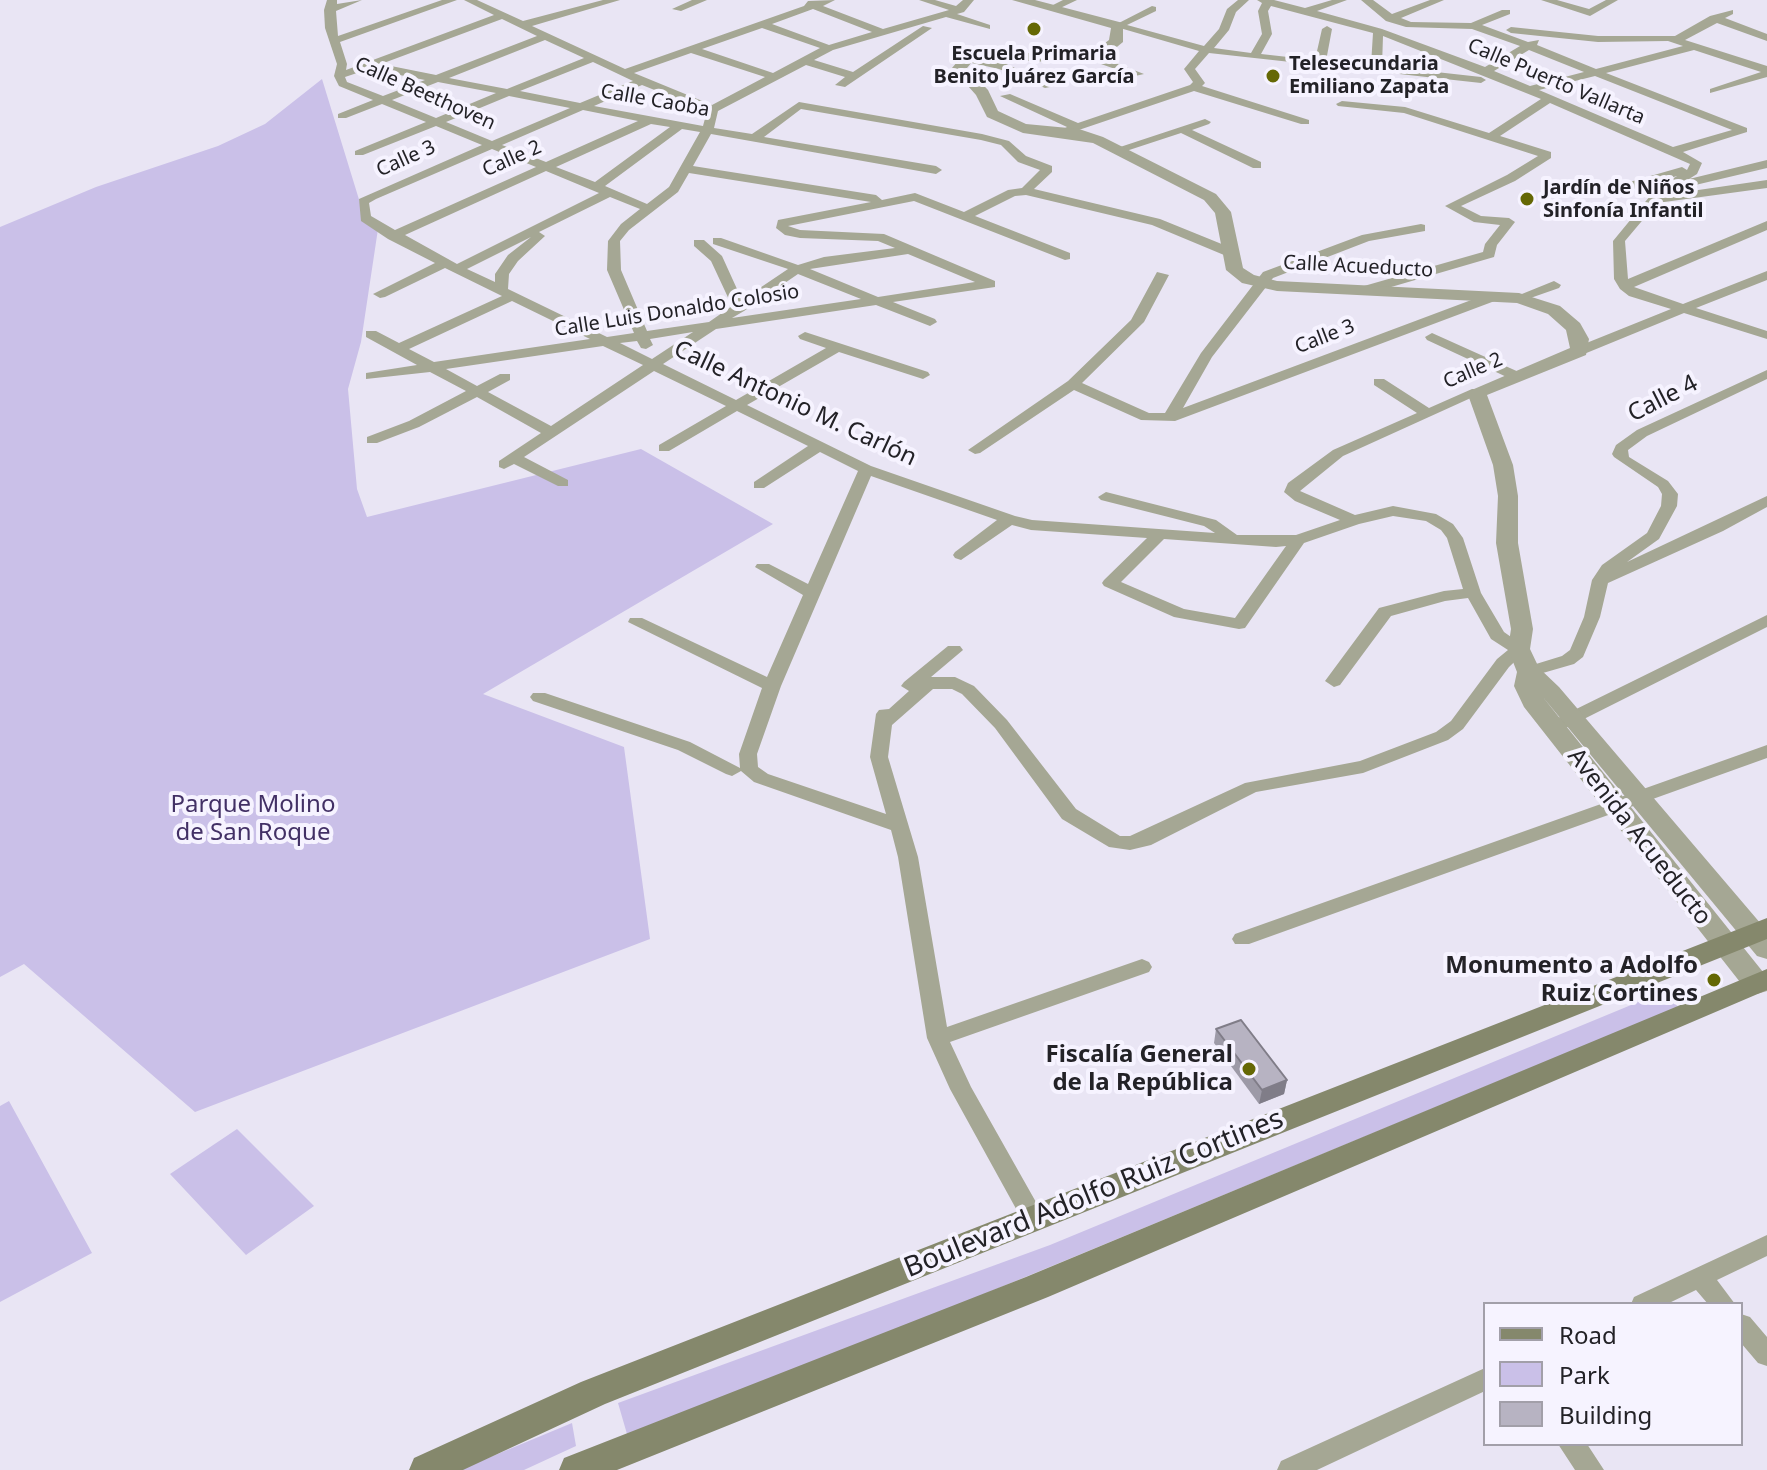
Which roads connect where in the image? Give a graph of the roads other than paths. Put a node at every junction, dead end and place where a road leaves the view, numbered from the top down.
1 (357, 0) edge
2 (452, 0) edge
3 (469, 0) edge
4 (499, 0) edge
5 (615, 0) edge
6 (702, 0) edge
7 (798, 0) edge
8 (830, 0) edge
9 (924, 0) edge
10 (1019, 0) edge
11 (1072, 0) edge
12 (1244, 0) edge
13 (1342, 0) edge
14 (1366, 0) edge
15 (1439, 0) edge
16 (1546, 0) edge
17 (1613, 0) edge
18 (1265, 1) edge
19 (330, 5) edge
20 (481, 5) junction
21 (964, 5) edge
22 (813, 6) junction
23 (1052, 8) junction
24 (677, 9) dead end
25 (1152, 9) dead end
26 (1308, 11) junction
27 (1506, 12) dead end
28 (1729, 12) dead end
29 (946, 14) junction
30 (502, 16) junction
31 (1392, 19) junction
32 (1710, 20) junction
33 (761, 24) junction
34 (522, 25) junction
35 (1118, 26) junction
36 (1366, 26) junction
37 (1468, 26) junction
38 (986, 27) dead end
39 (927, 28) dead end
40 (1327, 29) dead end
41 (1488, 30) junction
42 (1378, 31) junction
43 (881, 32) junction
44 (1548, 35) junction
45 (545, 36) junction
46 (1767, 38) edge
47 (336, 40) junction
48 (1676, 40) junction
49 (1416, 45) junction
50 (1530, 45) junction
51 (1696, 46) junction
52 (829, 48) junction
53 (690, 49) junction
54 (1205, 50) junction
55 (1088, 56) junction
56 (1255, 56) junction
57 (593, 58) junction
58 (967, 59) junction
59 (802, 60) junction
60 (1320, 63) junction
61 (367, 65) junction
62 (1376, 68) junction
63 (1600, 72) junction
64 (1767, 72) edge
65 (625, 73) junction
66 (1139, 74) dead end
67 (1484, 75) junction
68 (339, 76) junction
69 (771, 76) junction
70 (856, 77) junction
71 (436, 79) junction
72 (642, 81) junction
73 (841, 85) dead end
74 (1049, 86) dead end
75 (1194, 87) junction
76 (1530, 89) junction
77 (1714, 91) dead end
78 (509, 92) junction
79 (1006, 96) dead end
80 (1550, 98) junction
81 (381, 100) junction
82 (1342, 104) dead end
83 (581, 106) junction
84 (713, 109) junction
85 (895, 110) dead end
86 (342, 116) dead end
87 (650, 120) junction
88 (885, 120) junction
89 (435, 122) junction
90 (1205, 122) dead end
91 (1305, 122) dead end
92 (679, 126) junction
93 (708, 129) junction
94 (1069, 129) junction
95 (1181, 129) junction
96 (1491, 137) junction
97 (755, 138) junction
98 (490, 144) junction
99 (1117, 150) junction
100 (1673, 151) junction
101 (359, 153) dead end
102 (1767, 164) edge
103 (1257, 165) dead end
104 (548, 167) junction
105 (1694, 167) junction
106 (688, 169) junction
107 (936, 170) dead end
108 (1767, 184) edge
109 (1630, 186) dead end
110 (1668, 186) junction
111 (596, 187) junction
112 (1022, 190) junction
113 (610, 192) junction
114 (1652, 200) junction
115 (887, 201) junction
116 (363, 202) joint
117 (650, 209) junction
118 (966, 216) junction
119 (559, 219) junction
120 (1767, 225) edge
121 (1421, 228) dead end
122 (392, 236) junction
123 (717, 241) dead end
124 (699, 243) dead end
125 (910, 250) junction
126 (1229, 252) junction
127 (1065, 256) dead end
128 (450, 266) junction
129 (797, 269) junction
130 (1162, 275) dead end
131 (1767, 275) edge
132 (1262, 284) junction
133 (1554, 285) dead end
134 (1625, 286) junction
135 (1369, 289) junction
136 (506, 293) junction
137 (380, 294) dead end
138 (1495, 296) junction
139 (1519, 298) junction
140 (876, 302) junction
141 (739, 308) junction
142 (1685, 310) junction
143 (1767, 319) edge
144 (930, 322) dead end
145 (711, 326) junction
146 (1744, 329) junction
147 (371, 334) dead end
148 (1767, 335) edge
149 (805, 336) dead end
150 (642, 337) junction
151 (1432, 337) dead end
152 (606, 343) junction
153 (837, 347) junction
154 (398, 349) junction
155 (1579, 351) junction
156 (655, 366) junction
157 (431, 368) junction
158 (1767, 374) edge
159 (923, 375) dead end
160 (371, 376) dead end
161 (1516, 376) junction
162 (505, 377) dead end
163 (1379, 382) dead end
164 (1073, 384) junction
165 (477, 392) junction
166 (1477, 392) junction
167 (738, 406) junction
168 (1429, 414) junction
169 (1170, 418) junction
170 (553, 433) junction
171 (372, 440) dead end
172 (819, 446) junction
173 (664, 448) dead end
174 (975, 450) dead end
175 (866, 469) junction
176 (563, 483) dead end
177 (759, 485) dead end
178 (1106, 497) dead end
179 (1767, 501) edge
180 (1009, 519) junction
181 (1354, 520) junction
182 (1159, 535) junction
183 (1230, 536) junction
184 (1298, 540) junction
185 (961, 555) dead end
186 (763, 567) dead end
187 (1600, 580) junction
188 (811, 592) junction
189 (1473, 593) junction
190 (1767, 620) edge
191 (636, 622) dead end
192 (954, 650) dead end
193 (1524, 661) junction
194 (1334, 681) dead end
195 (772, 686) junction
196 (539, 697) dead end
197 (1562, 722) junction
198 (883, 724) junction
199 (626, 737) dead end
200 (1767, 751) edge
201 (741, 770) junction
202 (1636, 796) junction
203 (1611, 804) junction
204 (897, 825) junction
205 (1763, 937) edge
206 (1242, 939) dead end
207 (1724, 944) junction
208 (1142, 967) dead end
209 (1764, 986) edge
210 (938, 1038) junction
211 (1033, 1218) junction
212 (1767, 1245) edge
213 (1700, 1277) junction
214 (1647, 1302) edge
215 (1721, 1302) edge
216 (1743, 1327) edge
217 (1767, 1355) edge
218 (1483, 1380) edge
219 (1573, 1446) edge
220 (1307, 1467) edge
221 (426, 1470) edge
222 (576, 1470) edge
223 (1591, 1470) edge

1 - 19 street
2 - 47 street
3 - 20 street
4 - 20 street
5 - 34 street
6 - 24 street
7 - 22 street
8 - 22 street
9 - 21 street
10 - 23 street
11 - 23 street
12 - 54 street
13 - 26 street
14 - 31 street
15 - 31 street
16 - 17 street
18 - 26 street, Calle Puerto Vallarta
18 - 56 street
19 - 47 street, Calle Beethoven
20 - 30 street
21 - 29 street
22 - 33 street
22 - 43 street
23 - 35 street
25 - 35 street
26 - 36 street, Calle Puerto Vallarta
27 - 37 street
28 - 32 street
29 - 38 street
29 - 43 street
30 - 34 street
30 - 61 street
31 - 36 street
31 - 37 street
32 - 46 street
32 - 48 street
33 - 52 street
33 - 53 street
34 - 45 street
35 - 54 street
35 - 55 street
36 - 42 street, Calle Puerto Vallarta
37 - 41 street
37 - 49 street
39 - 70 street
40 - 60 street
41 - 44 street
41 - 50 street
42 - 49 street, Calle Puerto Vallarta
42 - 62 street
43 - 52 street
44 - 48 street
44 - 50 street
45 - 57 street
45 - 71 street
47 - 68 street, Calle Beethoven
48 - 51 street
49 - 67 street, Calle Puerto Vallarta
50 - 63 street
50 - 67 street
51 - 63 street
51 - 64 street
52 - 59 street
53 - 65 street
53 - 69 street
54 - 56 street
54 - 75 street
55 - 58 street
55 - 66 street
56 - 60 street
57 - 65 street
57 - 78 street
58 - 74 street
58 - 94 street
59 - 69 street
59 - 70 street
60 - 62 street
61 - 68 street
61 - 71 street, Calle Caoba
62 - 67 street
63 - 76 street
63 - 100 street
64 - 77 street
65 - 72 street
67 - 76 street, Calle Puerto Vallarta
68 - 81 street, Calle Beethoven
69 - 84 street
70 - 73 street
71 - 78 street, Calle Caoba
71 - 81 street
72 - 83 street, Calle 3
72 - 84 street
75 - 91 street
75 - 94 street
76 - 80 street, Calle Puerto Vallarta
78 - 83 street, Calle Caoba
78 - 89 street
79 - 94 street
80 - 96 street
80 - 100 street, Calle Puerto Vallarta
81 - 86 street
81 - 89 street, Calle Beethoven
82 - 96 street
83 - 87 street, Calle Caoba
83 - 98 street, Calle 3
84 - 93 street
85 - 88 street
87 - 92 street, Calle Caoba
87 - 104 street, Calle 2
88 - 97 street
88 - 112 street
89 - 98 street, Calle Beethoven
89 - 101 street
90 - 95 street
92 - 93 street, Calle Caoba
92 - 111 street
93 - 97 street, Calle Caoba
93 - 106 street
94 - 99 street
95 - 99 street
95 - 103 street
96 - 135 street
97 - 107 street, Calle Caoba
98 - 104 street, Calle Beethoven
98 - 116 street, Calle 3
99 - 126 street
100 - 105 street, Calle Puerto Vallarta
102 - 110 street
104 - 111 street, Calle Beethoven
104 - 122 street, Calle 2
105 - 109 street
105 - 110 street
106 - 115 street
106 - 117 street
108 - 114 street
110 - 114 street
111 - 113 street, Calle Beethoven
112 - 118 street
112 - 126 street
113 - 117 street, Calle Beethoven
113 - 119 street
114 - 134 street
115 - 118 street
115 - 125 street
116 - 122 street, Calle Antonio M. Carlón
117 - 150 street
118 - 127 street
119 - 128 street
119 - 136 street
120 - 134 street
121 - 132 street
122 - 128 street, Calle Antonio M. Carlón
123 - 129 street
124 - 141 street
125 - 129 street
125 - 140 street, Calle Luis Donaldo Colosio
126 - 132 street, Calle Acueducto
128 - 136 street, Calle Antonio M. Carlón
128 - 137 street
129 - 140 street
129 - 141 street
130 - 164 street
131 - 142 street, Calle 2
132 - 135 street, Calle Acueducto
132 - 169 street
133 - 139 street
134 - 142 street
135 - 138 street, Calle Acueducto
136 - 152 street, Calle Antonio M. Carlón
136 - 154 street
138 - 139 street, Calle Acueducto
138 - 169 street, Calle 3
139 - 155 street, Calle Acueducto
140 - 144 street
140 - 145 street, Calle Luis Donaldo Colosio
141 - 145 street
142 - 146 street
142 - 155 street, Calle 2
143 - 146 street
145 - 150 street, Calle Luis Donaldo Colosio
145 - 156 street
146 - 148 street
147 - 154 street
149 - 153 street
150 - 152 street, Calle Luis Donaldo Colosio
150 - 156 street
151 - 161 street
152 - 156 street, Calle Antonio M. Carlón
152 - 157 street, Calle Luis Donaldo Colosio
153 - 159 street
153 - 167 street
154 - 157 street
155 - 161 street, Calle 2
156 - 167 street, Calle Antonio M. Carlón
156 - 170 street
157 - 160 street, Calle Luis Donaldo Colosio
157 - 165 street
158 - 187 street, Calle 4
161 - 166 street, Calle 2
162 - 165 street
163 - 168 street
164 - 169 street
164 - 174 street
165 - 170 street
165 - 171 street
166 - 168 street, Calle 2
166 - 193 street, Avenida Acueducto
167 - 172 street, Calle Antonio M. Carlón
167 - 173 street
168 - 181 street, Calle 2
170 - 176 street
172 - 175 street, Calle Antonio M. Carlón
172 - 177 street
175 - 180 street, Calle Antonio M. Carlón
175 - 188 street
178 - 183 street
179 - 187 street
180 - 182 street, Calle Antonio M. Carlón
180 - 185 street
181 - 184 street, Calle Antonio M. Carlón
181 - 189 street, Calle Antonio M. Carlón
182 - 183 street, Calle Antonio M. Carlón
182 - 184 street
183 - 184 street, Calle Antonio M. Carlón
186 - 188 street
187 - 193 street
188 - 195 street
189 - 193 street, Calle Antonio M. Carlón
189 - 194 street
190 - 197 street
191 - 195 street
192 - 198 street
193 - 197 street, Avenida Acueducto
193 - 198 street
195 - 201 street
196 - 201 street
197 - 202 street, Avenida Acueducto
197 - 203 street, Avenida Acueducto
198 - 204 street
199 - 201 street
200 - 202 street
201 - 204 street
202 - 203 street
202 - 205 street, Avenida Acueducto
203 - 206 street
203 - 207 street, Avenida Acueducto
204 - 210 street
205 - 207 main road, Boulevard Adolfo Ruiz Cortines
207 - 209 street, Avenida Acueducto
207 - 211 main road, Boulevard Adolfo Ruiz Cortines
208 - 210 street
209 - 222 main road
210 - 211 street
211 - 221 main road, Boulevard Adolfo Ruiz Cortines
212 - 213 street
213 - 214 street
213 - 215 street
216 - 217 street
218 - 220 street
219 - 223 street

